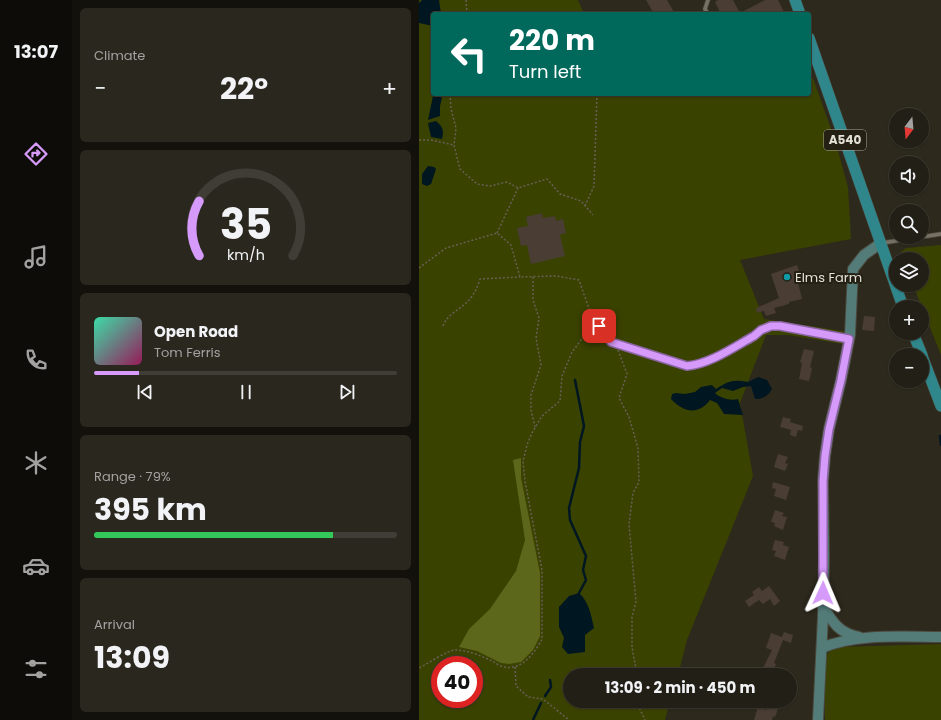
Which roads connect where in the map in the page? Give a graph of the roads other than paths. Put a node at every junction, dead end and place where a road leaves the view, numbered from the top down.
1 (708, 0) edge
2 (795, 0) edge
3 (707, 12) edge
4 (799, 12) edge
5 (811, 45) edge
6 (941, 234) edge
7 (881, 243) junction
8 (901, 300) edge
9 (599, 326) dead end
10 (849, 339) junction
11 (929, 374) edge
12 (941, 406) edge
13 (823, 606) junction
14 (941, 637) edge
15 (865, 638) junction
16 (822, 648) junction
17 (819, 720) edge

1 - 3 lane
2 - 4 main road
5 - 7 main road, A540
6 - 7 lane
7 - 8 main road, A540
7 - 10 street
9 - 10 lane
10 - 13 street
11 - 12 main road
13 - 15 street
13 - 16 street
14 - 15 street
15 - 16 street
16 - 17 street

